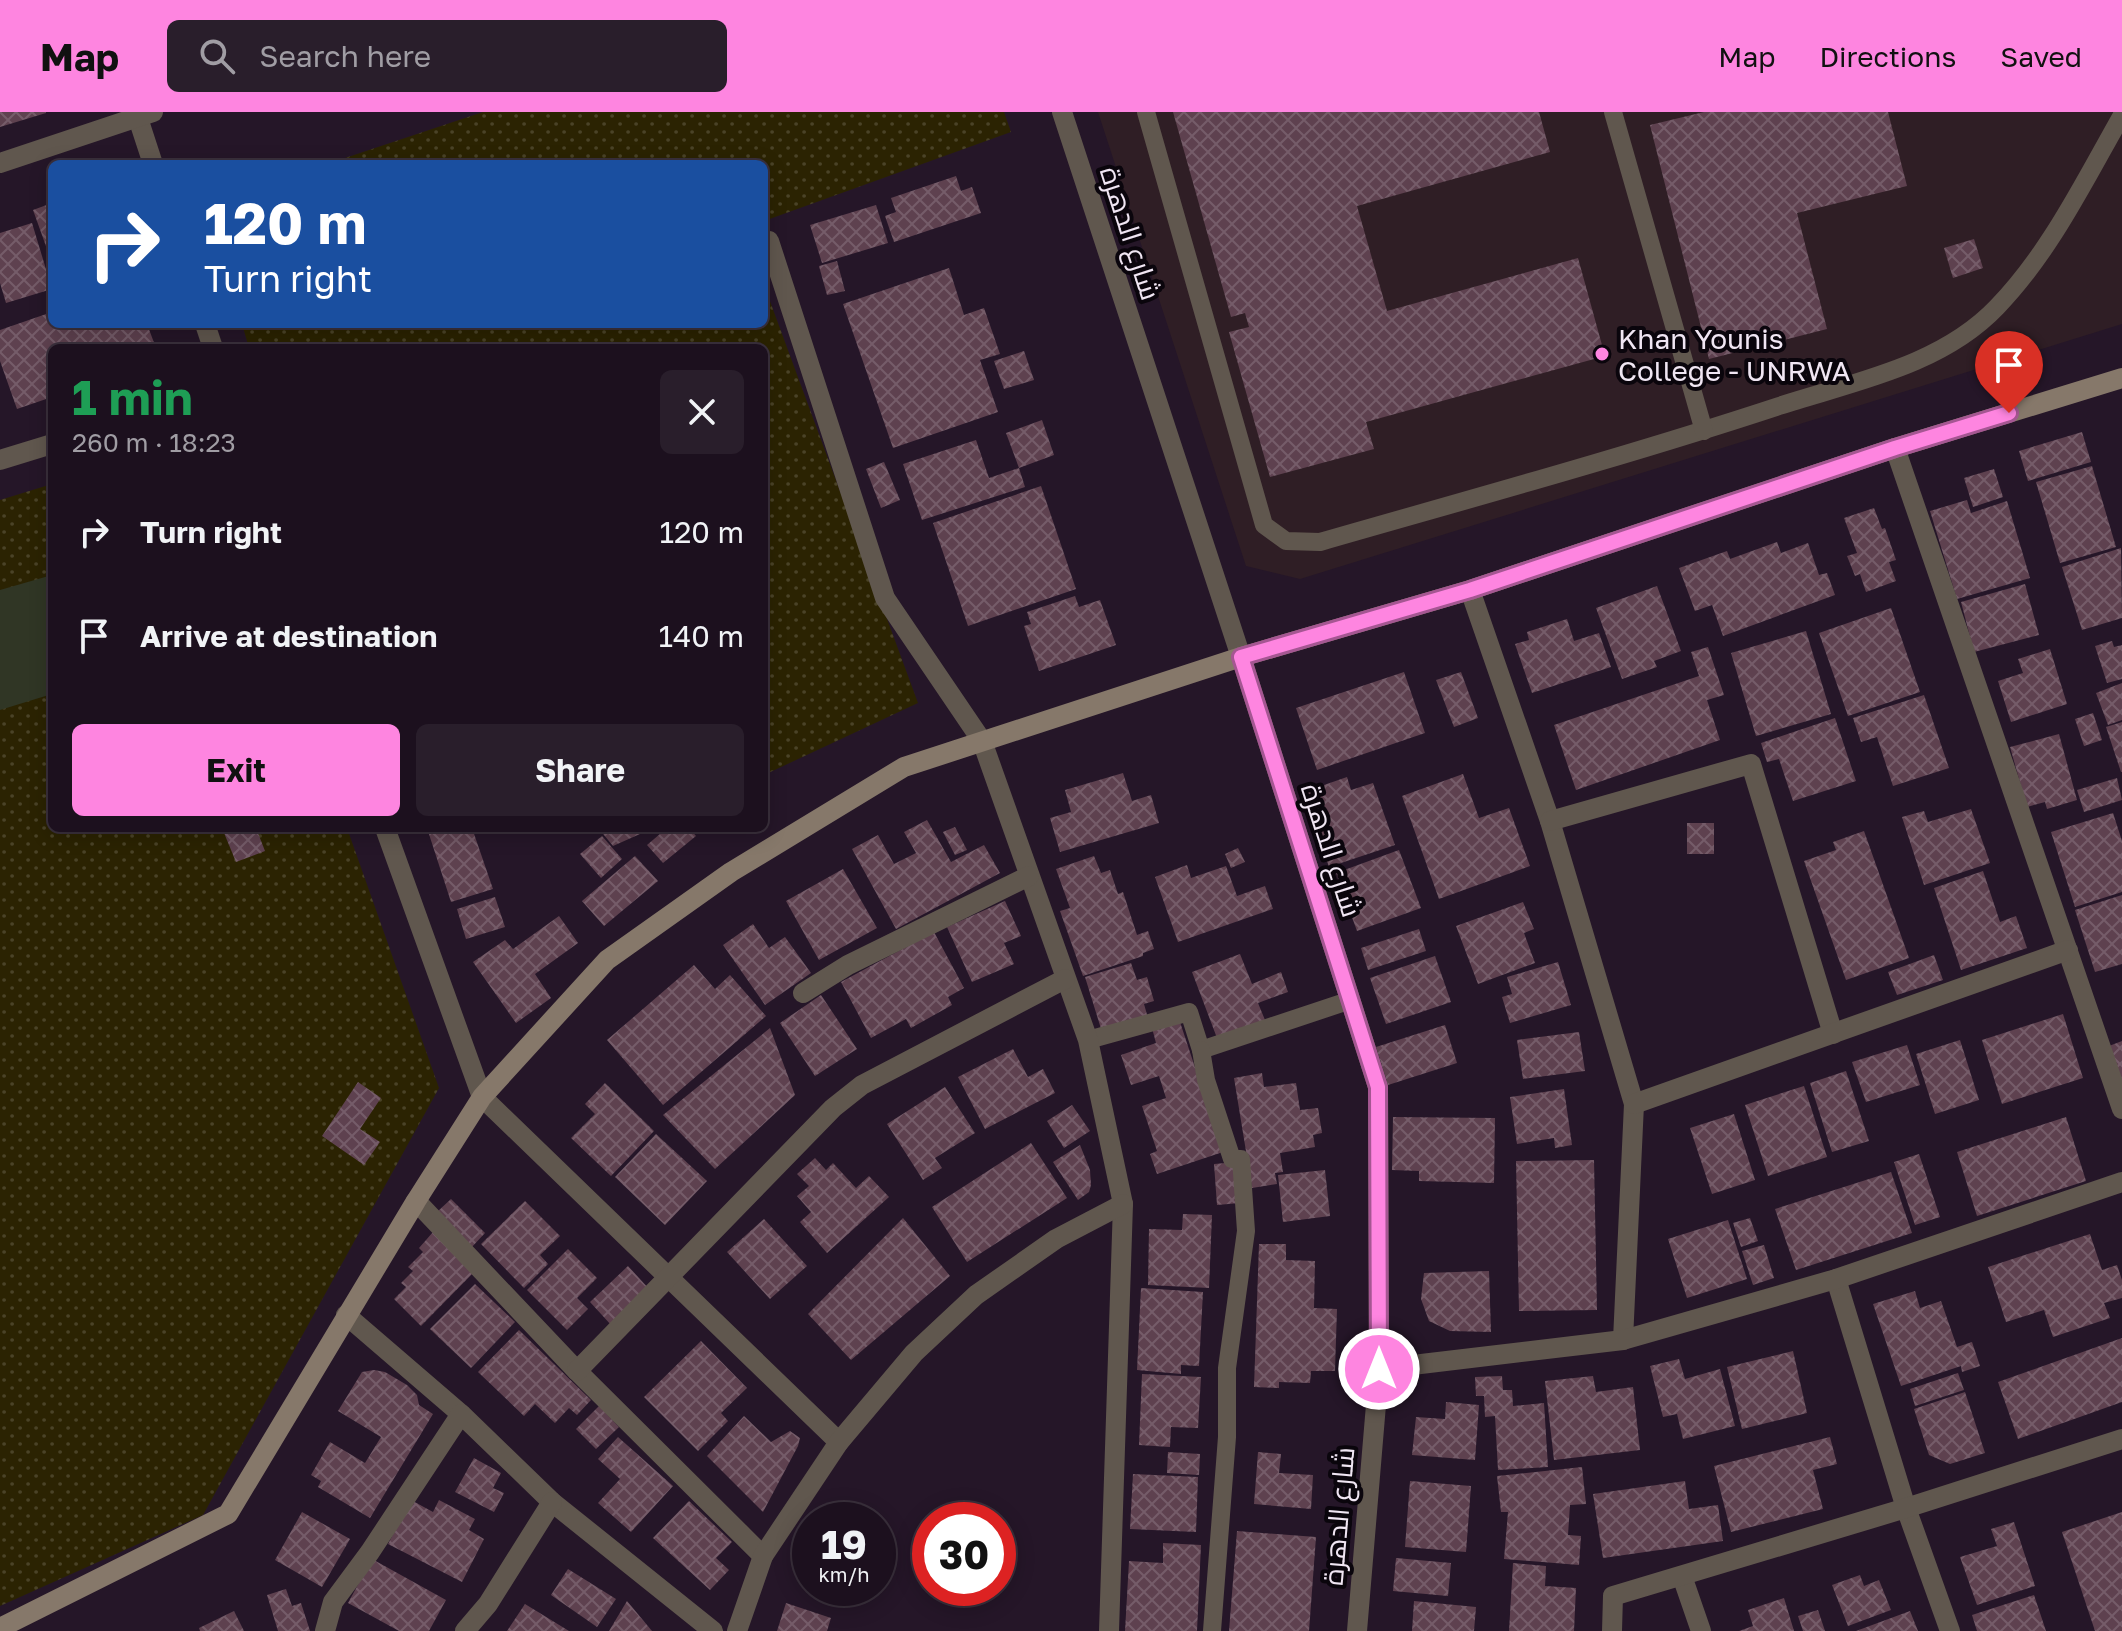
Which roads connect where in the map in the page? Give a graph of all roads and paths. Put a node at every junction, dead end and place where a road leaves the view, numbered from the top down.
1 (1062, 112) edge
2 (1146, 112) edge
3 (1613, 112) edge
4 (142, 114) edge
5 (2122, 115) edge
6 (152, 160) edge
7 (0, 163) edge
8 (769, 241) dead end
9 (2122, 378) edge
10 (1704, 431) junction
11 (48, 445) edge
12 (1895, 448) junction
13 (0, 460) edge
14 (1470, 590) junction
15 (1241, 657) junction
16 (982, 741) junction
17 (1550, 821) junction
18 (386, 832) edge
19 (1029, 876) junction
20 (2068, 950) junction
21 (1065, 979) junction
22 (803, 993) dead end
23 (1351, 1000) junction
24 (1833, 1034) junction
25 (1088, 1040) junction
26 (1201, 1050) junction
27 (482, 1097) junction
28 (1634, 1104) junction
29 (2122, 1109) edge
30 (2122, 1182) edge
31 (416, 1201) junction
32 (1123, 1204) junction
33 (671, 1278) junction
34 (1836, 1279) junction
35 (346, 1315) junction
36 (1623, 1340) junction
37 (1379, 1369) junction
38 (577, 1371) junction
39 (461, 1414) junction
40 (2122, 1439) edge
41 (839, 1442) junction
42 (552, 1502) junction
43 (1906, 1508) junction
44 (763, 1556) junction
45 (1682, 1576) junction
46 (0, 1628) edge
47 (325, 1631) edge
48 (465, 1631) edge
49 (713, 1631) edge
50 (737, 1631) edge
51 (1109, 1631) edge
52 (1212, 1631) edge
53 (1357, 1631) edge
54 (1612, 1631) edge
55 (1701, 1631) edge
56 (1950, 1631) edge

1 - 15 street, شارع الدهرة
2 - 10 lane
3 - 10 lane
4 - 6 street
4 - 7 street
5 - 10 lane
8 - 16 street
9 - 12 street
11 - 13 street
12 - 14 street
12 - 20 street
14 - 15 street
14 - 17 street
15 - 16 street
15 - 23 street, شارع الدهرة
16 - 19 street
16 - 27 street
17 - 24 street
17 - 28 street
18 - 27 street
19 - 21 street
19 - 22 street
20 - 24 street
20 - 29 street
21 - 25 street
21 - 33 street
23 - 26 lane
23 - 37 street, شارع الدهرة
24 - 28 street
25 - 26 lane
25 - 32 street
26 - 52 lane
27 - 31 street
27 - 33 street
28 - 36 street
30 - 34 street
31 - 35 street
31 - 38 street
32 - 41 street
32 - 51 street
33 - 38 street
33 - 41 street
34 - 36 street
34 - 43 street
35 - 39 street
35 - 46 street
36 - 37 street
37 - 53 street, شارع الدهرة
38 - 44 street
39 - 42 street
39 - 47 street
40 - 43 street
41 - 44 street
42 - 48 street
42 - 49 street
43 - 45 street
43 - 56 street
44 - 50 street
45 - 54 street
45 - 55 street

